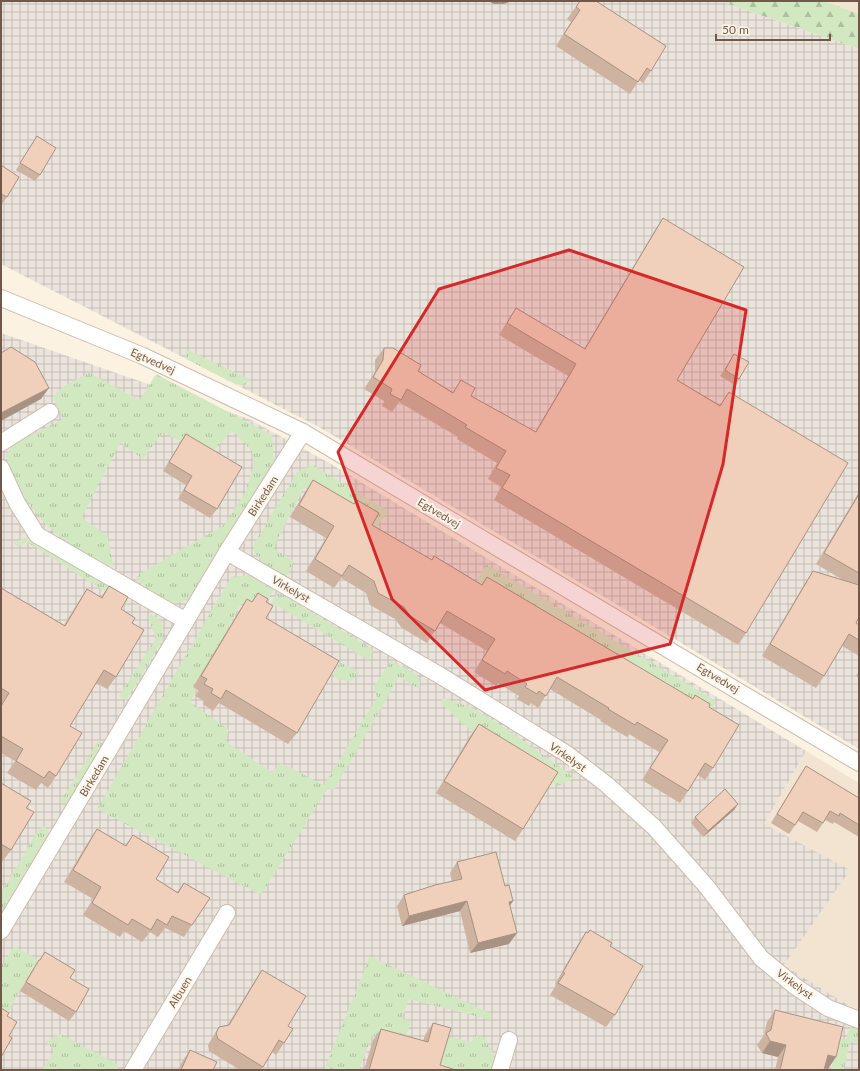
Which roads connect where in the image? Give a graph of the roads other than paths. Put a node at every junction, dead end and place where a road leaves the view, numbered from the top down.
1 (1, 298) edge
2 (50, 412) dead end
3 (303, 432) junction
4 (1, 443) edge
5 (1, 468) edge
6 (227, 552) junction
7 (186, 621) junction
8 (859, 763) edge
9 (227, 913) dead end
10 (1, 931) edge
11 (859, 1020) edge
12 (508, 1040) dead end
13 (133, 1070) edge
14 (500, 1070) edge

1 - 3 street, Egtvedvej
2 - 4 street
3 - 6 street, Birkedam
3 - 8 street, Egtvedvej
5 - 7 street
6 - 7 street, Birkedam
6 - 11 street, Virkelyst
7 - 10 street, Birkedam
9 - 13 street, Albuen
12 - 14 street

